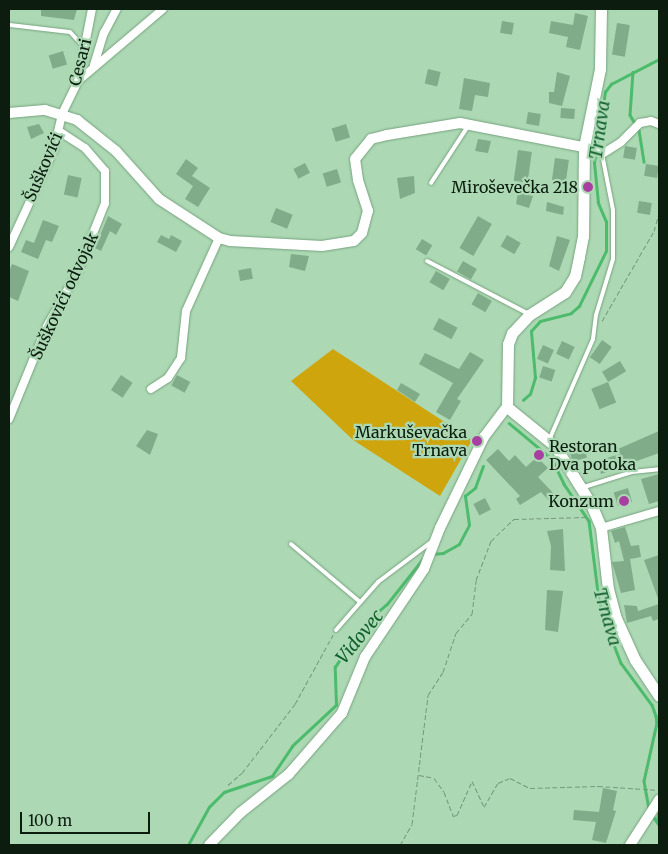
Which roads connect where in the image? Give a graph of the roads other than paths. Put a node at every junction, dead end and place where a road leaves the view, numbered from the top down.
1 (92, 9) edge
2 (117, 9) edge
3 (163, 9) edge
4 (601, 9) edge
5 (10, 25) dead end
6 (84, 47) junction
7 (94, 67) junction
8 (78, 82) junction
9 (9, 113) edge
10 (62, 114) junction
11 (469, 124) junction
12 (659, 124) edge
13 (59, 131) junction
14 (588, 148) junction
15 (601, 153) junction
16 (431, 183) dead end
17 (219, 238) junction
18 (9, 247) edge
19 (427, 261) dead end
20 (529, 315) junction
21 (151, 389) dead end
22 (508, 407) junction
23 (9, 419) edge
24 (549, 440) junction
25 (659, 469) edge
26 (582, 488) junction
27 (659, 510) edge
28 (601, 528) junction
29 (291, 544) dead end
30 (434, 547) junction
31 (359, 600) junction
32 (336, 630) road end
33 (659, 696) edge
34 (654, 809) edge
35 (209, 845) edge
36 (630, 845) edge

1 - 6 street, Cesari
2 - 7 street
3 - 7 street
4 - 14 main road
5 - 6 lane
6 - 8 street, Cesari
7 - 8 street
8 - 10 street, Cesari
9 - 10 street
10 - 13 street, Šuškovići
10 - 17 street
11 - 14 street
11 - 16 lane
11 - 17 street
12 - 15 street
13 - 18 street, Šuškovići
13 - 23 street, Šuškovići odvojak
14 - 15 street
14 - 20 main road
15 - 24 lane
17 - 21 street
19 - 20 lane
20 - 22 main road
22 - 24 main road
22 - 30 street
24 - 26 main road
25 - 26 lane
26 - 28 main road
27 - 28 street
28 - 33 main road
29 - 31 lane
30 - 31 lane
30 - 35 street
31 - 32 lane
34 - 36 street

